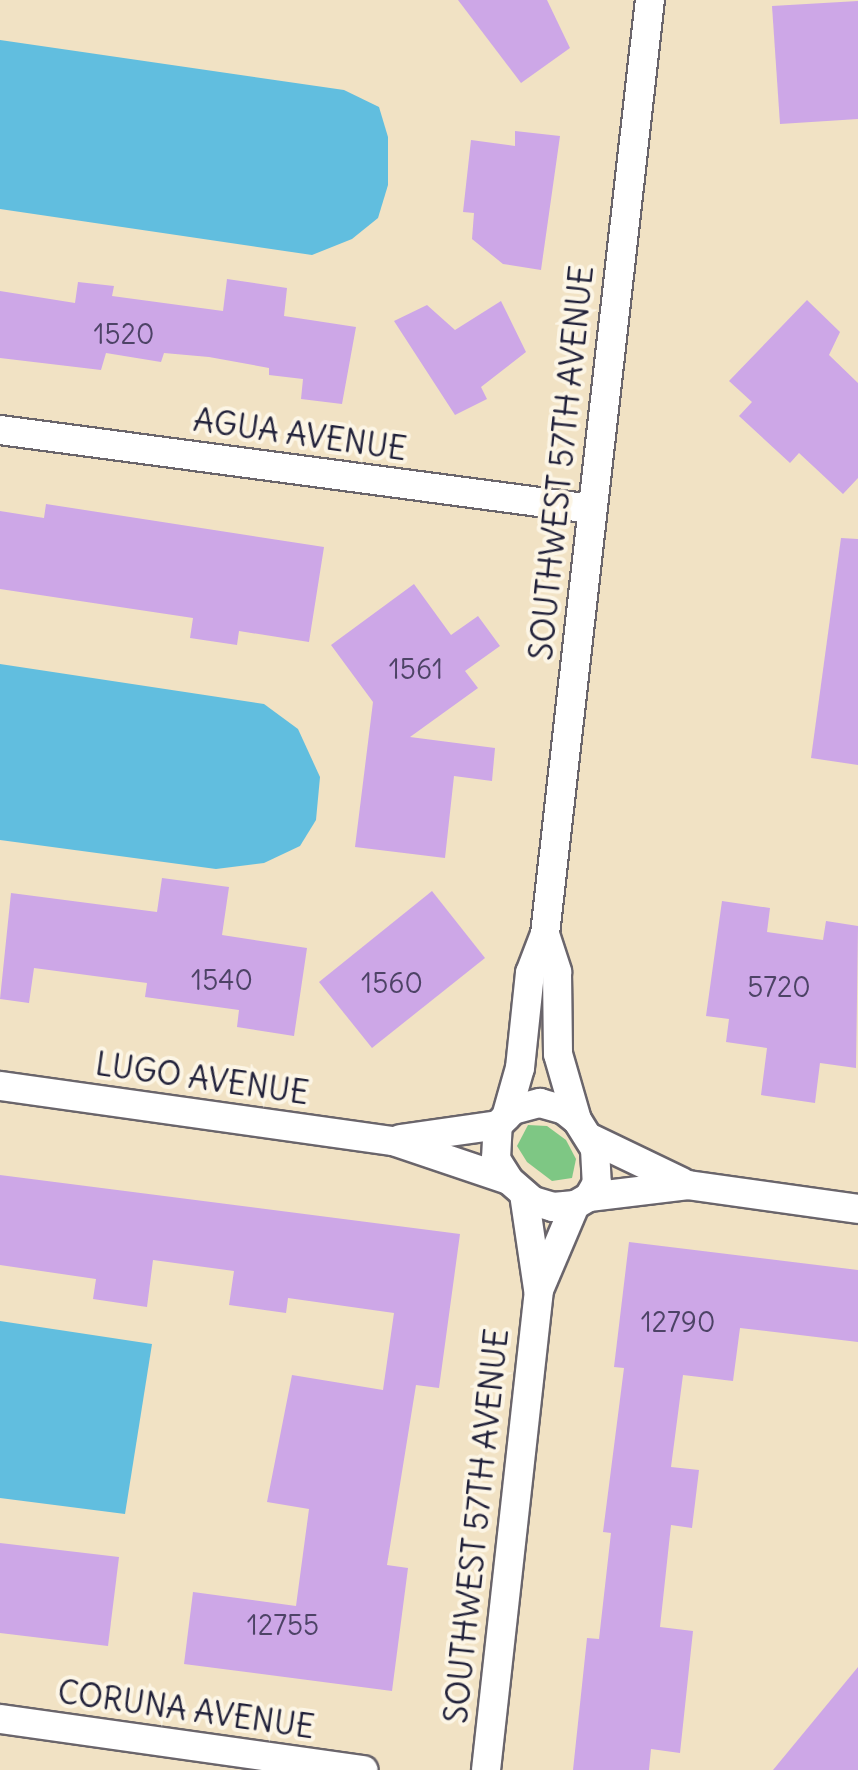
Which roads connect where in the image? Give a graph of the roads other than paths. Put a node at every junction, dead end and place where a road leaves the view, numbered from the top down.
1 (650, 0) edge
2 (0, 430) edge
3 (591, 508) junction
4 (545, 934) junction
5 (0, 1086) edge
6 (502, 1121) junction
7 (584, 1129) junction
8 (394, 1141) junction
9 (688, 1185) junction
10 (516, 1187) junction
11 (582, 1201) junction
12 (858, 1209) edge
13 (539, 1290) junction
14 (0, 1720) edge
15 (363, 1770) edge
16 (486, 1770) edge

1 - 3 street, SOUTHWEST 57TH AVENUE
2 - 3 street, AGUA AVENUE
3 - 4 street, SOUTHWEST 57TH AVENUE
4 - 6 street, SOUTHWEST 57TH AVENUE
4 - 7 street, SOUTHWEST 57TH AVENUE
5 - 8 street, LUGO AVENUE
6 - 7 street
6 - 8 street
6 - 10 street
7 - 9 street
7 - 11 street
8 - 10 street
9 - 11 street
9 - 12 street
10 - 11 street
10 - 13 street, SOUTHWEST 57TH AVENUE
11 - 13 street, SOUTHWEST 57TH AVENUE
13 - 16 street, SOUTHWEST 57TH AVENUE
14 - 15 street, CORUNA AVENUE

